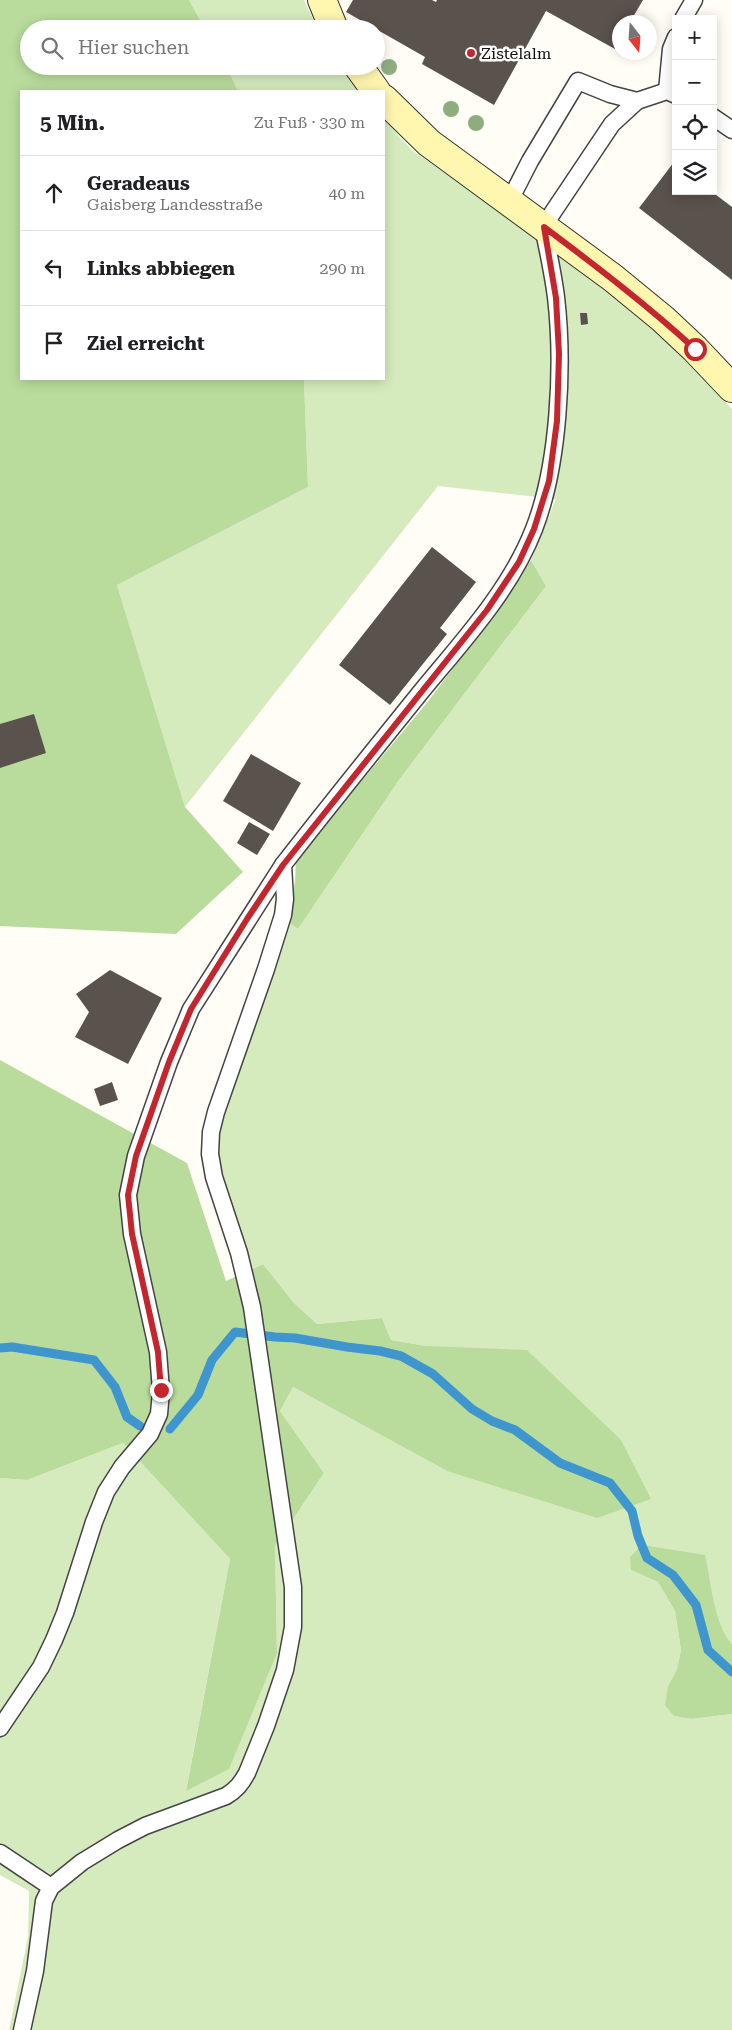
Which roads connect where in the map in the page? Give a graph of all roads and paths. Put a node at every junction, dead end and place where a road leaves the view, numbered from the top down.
1 (322, 0) edge
2 (694, 0) edge
3 (685, 15) edge
4 (330, 20) edge
5 (672, 47) edge
6 (364, 75) edge
7 (375, 90) edge
8 (671, 93) edge
9 (385, 100) edge
10 (637, 101) junction
11 (717, 120) edge
12 (732, 130) edge
13 (509, 202) junction
14 (544, 227) junction
15 (732, 388) edge
16 (283, 865) junction
17 (0, 1728) edge
18 (0, 1853) edge
19 (51, 1887) junction
20 (22, 2030) edge

1 - 4 main road
2 - 3 lane
5 - 8 lane
6 - 7 main road
8 - 10 lane
9 - 13 main road
10 - 13 lane
10 - 14 lane
11 - 12 lane
13 - 14 main road
14 - 15 main road
14 - 16 lane
16 - 17 lane
16 - 19 lane
18 - 19 lane
19 - 20 lane

